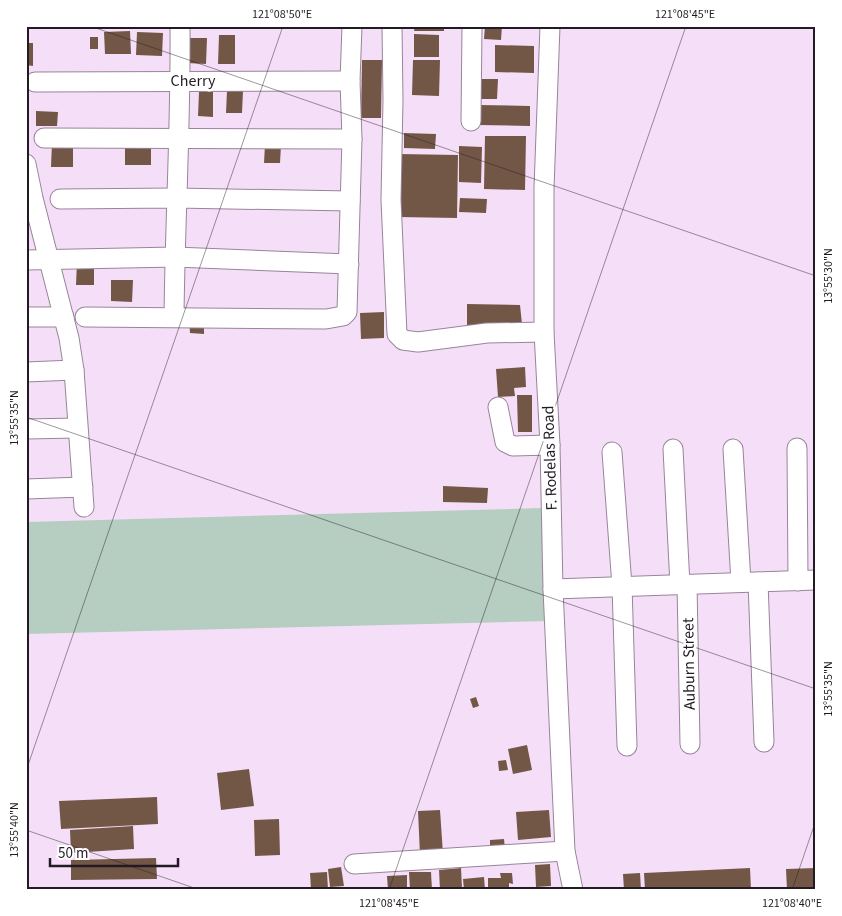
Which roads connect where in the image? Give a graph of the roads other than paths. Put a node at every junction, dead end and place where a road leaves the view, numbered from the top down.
1 (180, 26) edge
2 (352, 26) edge
3 (392, 26) edge
4 (472, 26) edge
5 (550, 26) edge
6 (180, 80) junction
7 (350, 81) junction
8 (36, 82) dead end
9 (472, 121) dead end
10 (44, 138) dead end
11 (352, 139) junction
12 (179, 140) junction
13 (26, 164) edge
14 (30, 198) edge
15 (176, 198) junction
16 (60, 199) dead end
17 (350, 201) junction
18 (175, 257) junction
19 (26, 260) edge
20 (50, 261) junction
21 (350, 264) junction
22 (26, 317) edge
23 (64, 317) junction
24 (86, 317) dead end
25 (174, 317) junction
26 (544, 332) junction
27 (74, 370) junction
28 (26, 372) edge
29 (498, 407) dead end
30 (77, 428) junction
31 (26, 429) edge
32 (550, 445) junction
33 (797, 448) dead end
34 (672, 449) dead end
35 (733, 449) dead end
36 (612, 452) dead end
37 (83, 488) junction
38 (26, 489) edge
39 (84, 507) dead end
40 (807, 580) edge
41 (750, 582) junction
42 (683, 584) junction
43 (622, 586) junction
44 (553, 589) junction
45 (764, 742) dead end
46 (690, 744) dead end
47 (627, 746) dead end
48 (565, 851) junction
49 (354, 864) dead end
50 (573, 890) edge

1 - 6 street
2 - 7 street
3 - 26 street
4 - 9 street
5 - 26 street, F. Rodelas Road
6 - 7 street, Cherry
6 - 8 street, Cherry
6 - 12 street
7 - 11 street
10 - 12 street
11 - 12 street
11 - 17 street
12 - 15 street
13 - 14 street
14 - 20 street
15 - 16 street
15 - 17 street
15 - 18 street
17 - 21 street
18 - 20 street
18 - 21 street
18 - 25 street
19 - 20 street
20 - 23 street
21 - 25 street
22 - 23 street
23 - 27 street
24 - 25 street
26 - 32 street, F. Rodelas Road
27 - 28 street
27 - 30 street
29 - 32 street
30 - 31 street
30 - 37 street
32 - 44 street, F. Rodelas Road
33 - 40 street
34 - 42 street, Auburn Street
35 - 41 street
36 - 43 street
37 - 38 street
37 - 39 street
40 - 41 street
41 - 42 street
41 - 45 street
42 - 43 street
42 - 46 street, Auburn Street
43 - 44 street
43 - 47 street
44 - 48 street, F. Rodelas Road
48 - 49 street
48 - 50 street, F. Rodelas Road

